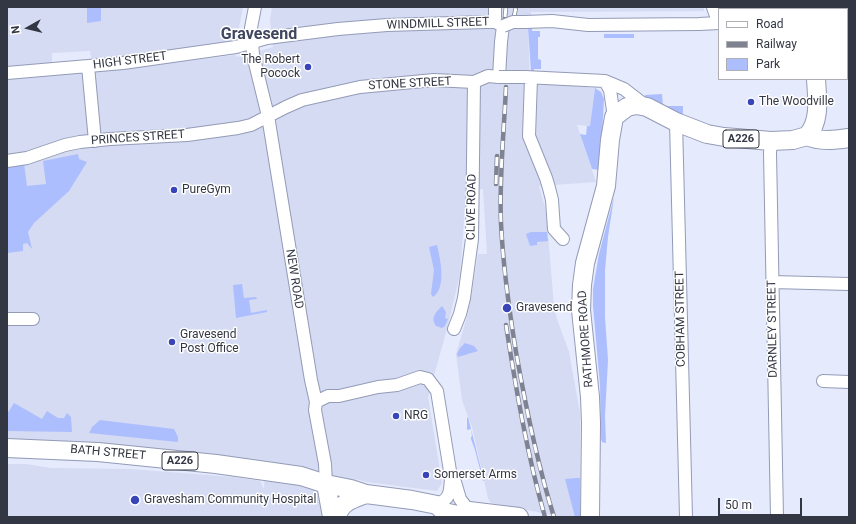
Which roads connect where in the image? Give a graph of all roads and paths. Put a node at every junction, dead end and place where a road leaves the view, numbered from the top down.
1 (255, 7) edge
2 (495, 7) edge
3 (495, 23) junction
4 (718, 23) edge
5 (251, 42) junction
6 (88, 66) junction
7 (7, 73) edge
8 (499, 77) junction
9 (528, 78) junction
10 (816, 80) edge
11 (605, 81) junction
12 (474, 82) junction
13 (647, 107) junction
14 (817, 112) junction
15 (268, 116) junction
16 (614, 117) junction
17 (676, 122) junction
18 (807, 136) junction
19 (849, 138) edge
20 (95, 140) junction
21 (771, 141) junction
22 (7, 160) edge
23 (563, 239) dead end
24 (772, 282) junction
25 (849, 284) edge
26 (7, 319) edge
27 (33, 319) dead end
28 (454, 329) dead end
29 (823, 381) dead end
30 (849, 382) edge
31 (316, 402) junction
32 (7, 448) edge
33 (451, 478) junction
34 (326, 484) junction
35 (366, 494) junction
36 (437, 505) junction
37 (469, 512) junction
38 (332, 517) edge
39 (336, 517) edge
40 (515, 517) edge
41 (519, 517) edge
42 (590, 517) edge
43 (686, 517) edge
44 (777, 517) edge

1 - 5 street, NEW ROAD
2 - 3 street
3 - 4 street, WINDMILL STREET, bridge
3 - 5 street, WINDMILL STREET
3 - 8 street
5 - 6 street, HIGH STREET
5 - 15 street, NEW ROAD
6 - 7 street, HIGH STREET
6 - 20 street
8 - 9 street, STONE STREET, bridge
8 - 12 street, STONE STREET
9 - 11 street, STONE STREET
9 - 23 street
10 - 14 main road
11 - 13 street
11 - 16 street, RATHMORE ROAD
12 - 15 street, STONE STREET
12 - 28 street, CLIVE ROAD
13 - 16 main road, A226
13 - 17 main road, A226
14 - 18 main road
14 - 19 main road
15 - 20 street, PRINCES STREET
15 - 31 street, NEW ROAD
16 - 42 main road, RATHMORE ROAD
17 - 21 main road, A226
17 - 43 street, COBHAM STREET
18 - 19 main road
18 - 21 main road, A226
20 - 22 street, PRINCES STREET
21 - 24 street, DARNLEY STREET
24 - 25 street
24 - 44 street, DARNLEY STREET
26 - 27 street
29 - 30 street
31 - 33 street
31 - 34 street, NEW ROAD
32 - 34 main road, BATH STREET / A226
33 - 36 street
33 - 37 street
34 - 35 main road, A226
34 - 38 main road, NEW ROAD
35 - 36 main road, A226
35 - 39 main road
36 - 37 main road, A226
37 - 40 main road, A226
40 - 41 main road, A226

